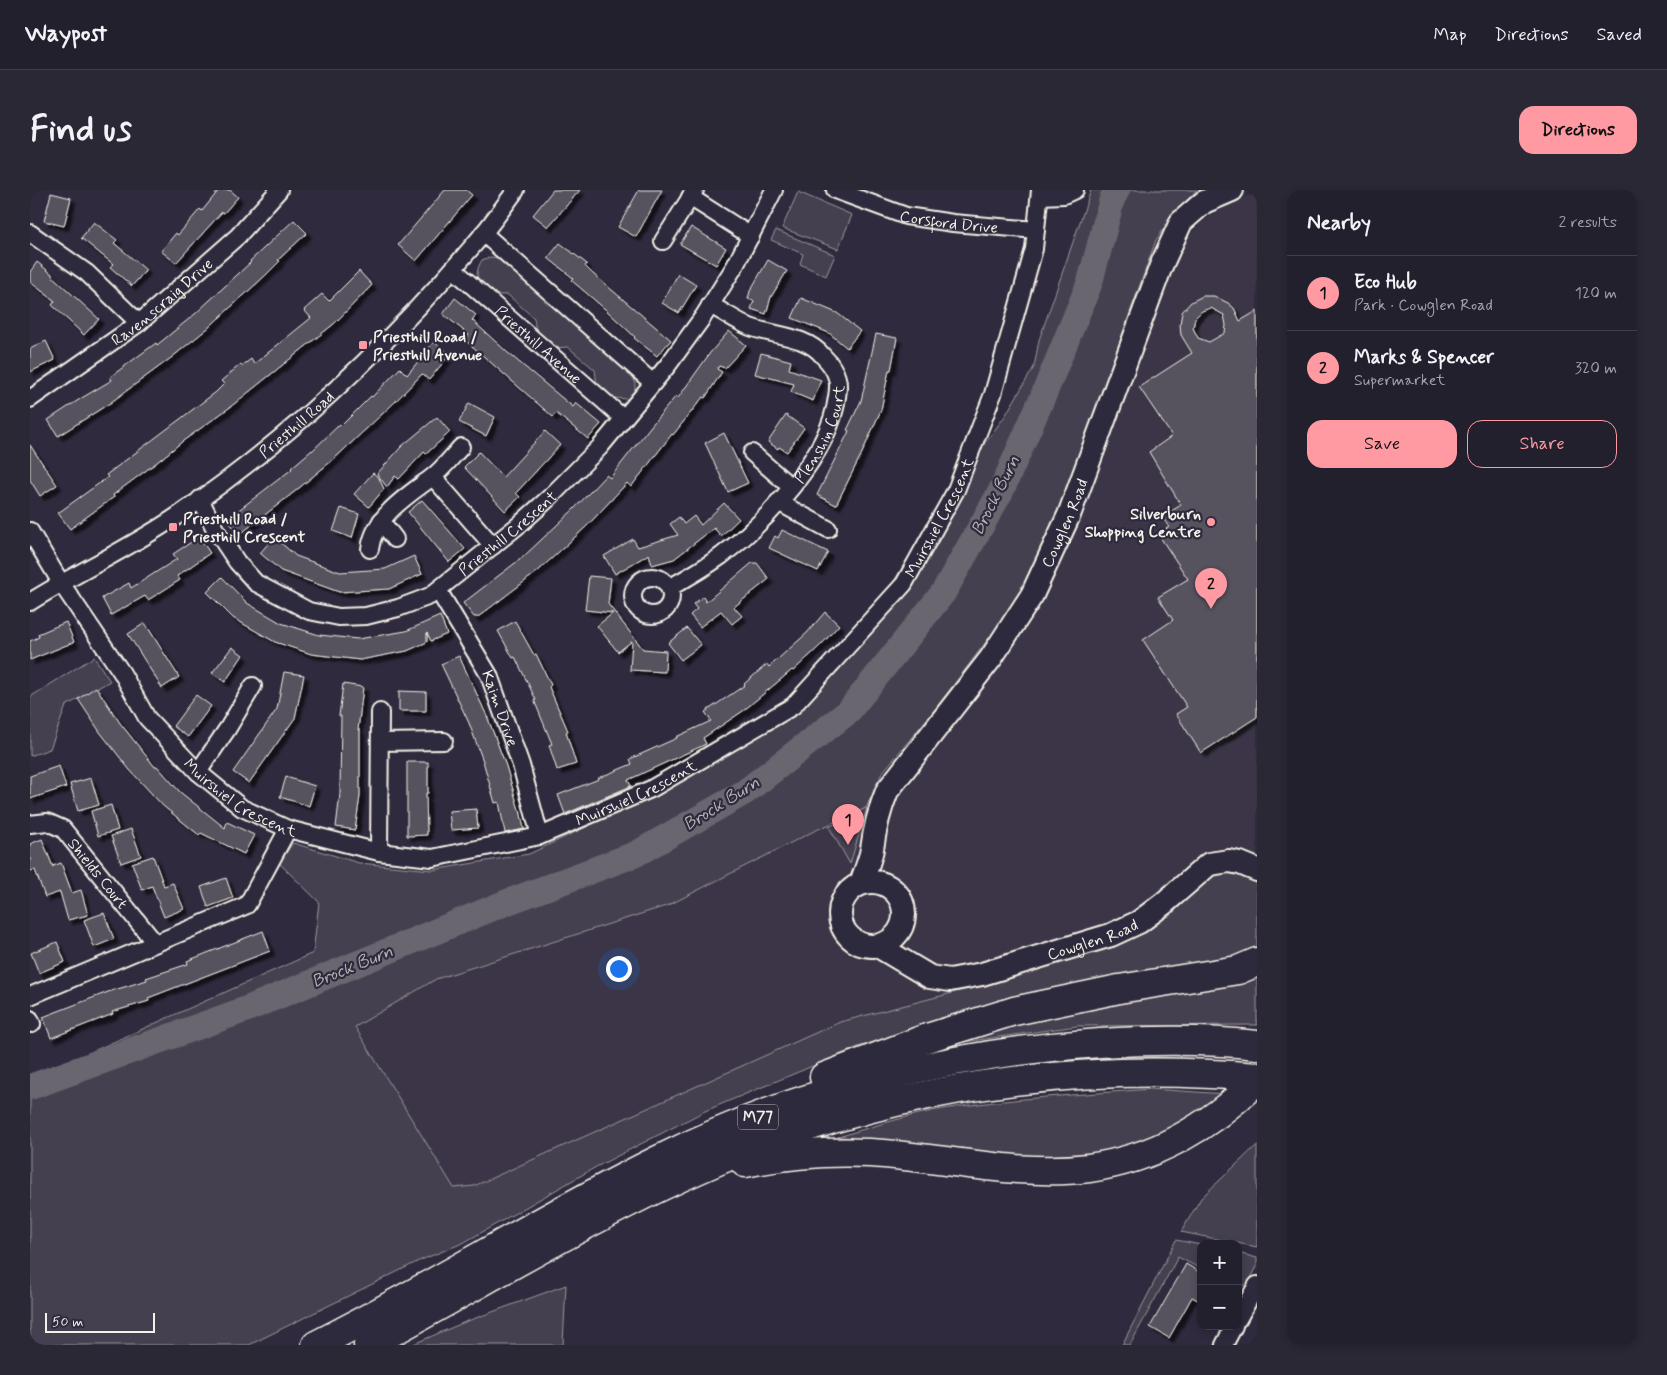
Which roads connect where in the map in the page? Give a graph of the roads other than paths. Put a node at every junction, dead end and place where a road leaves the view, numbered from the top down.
1 (279, 190) edge
2 (516, 190) edge
3 (774, 190) edge
4 (835, 190) edge
5 (1075, 190) edge
6 (1232, 190) edge
7 (693, 193) edge
8 (1040, 193) edge
9 (1036, 230) junction
10 (30, 233) edge
11 (483, 233) junction
12 (751, 236) junction
13 (664, 241) dead end
14 (453, 269) junction
15 (710, 305) junction
16 (139, 323) junction
17 (653, 383) junction
18 (30, 399) edge
19 (624, 418) junction
20 (461, 447) dead end
21 (752, 453) dead end
22 (433, 477) junction
23 (791, 487) junction
24 (200, 499) junction
25 (778, 502) junction
26 (381, 521) junction
27 (828, 529) dead end
28 (30, 531) edge
29 (396, 539) dead end
30 (493, 546) junction
31 (370, 549) dead end
32 (61, 583) junction
33 (669, 588) dead end
34 (438, 590) junction
35 (30, 602) edge
36 (253, 686) dead end
37 (380, 712) dead end
38 (444, 741) dead end
39 (380, 742) junction
40 (198, 772) junction
41 (30, 824) edge
42 (288, 829) junction
43 (540, 836) junction
44 (379, 852) junction
45 (1256, 870) edge
46 (872, 883) junction
47 (898, 933) junction
48 (155, 943) junction
49 (878, 946) junction
50 (1257, 962) edge
51 (912, 967) junction
52 (30, 996) edge
53 (1252, 1044) edge
54 (1257, 1078) edge
55 (660, 1159) junction
56 (682, 1177) junction
57 (1257, 1285) edge
58 (1242, 1312) edge
59 (1232, 1330) edge
60 (316, 1345) edge
61 (368, 1345) edge
62 (1224, 1345) edge

1 - 16 street, Ravenscraig Drive
2 - 11 street, Priesthill Road
3 - 12 street, Priesthill Crescent
4 - 9 street, Corsford Drive
5 - 8 street
6 - 46 street, Cowglen Road
7 - 12 street
7 - 13 street
8 - 9 street, Muirshiel Crescent
9 - 43 street, Muirshiel Crescent
10 - 16 street
11 - 14 street, Priesthill Road
11 - 17 street
12 - 15 street, Priesthill Crescent
14 - 19 street, Priesthill Avenue
14 - 24 street, Priesthill Road
15 - 17 street, Priesthill Crescent
15 - 23 street, Plenshin Court
16 - 18 street, Ravenscraig Drive
17 - 19 street, Priesthill Crescent
19 - 30 street, Priesthill Crescent
20 - 22 street
21 - 23 street, Plenshin Court
22 - 26 street
22 - 30 street
23 - 25 street, Plenshin Court
24 - 32 street, Priesthill Road
24 - 34 street, Priesthill Crescent
25 - 27 street
25 - 33 street, Plenshin Court
26 - 29 street
26 - 31 street
28 - 32 street, Muirshiel Crescent
30 - 34 street, Priesthill Crescent
32 - 35 street, Priesthill Road
32 - 40 street, Muirshiel Crescent
34 - 43 street, Kaim Drive
36 - 40 street
37 - 39 street
38 - 39 street
39 - 44 street
40 - 42 street, Muirshiel Crescent
41 - 48 street, Shields Court
42 - 44 street, Muirshiel Crescent
42 - 48 street
43 - 44 street, Muirshiel Crescent
45 - 51 street, Cowglen Road
46 - 47 street
46 - 49 street
47 - 49 street
47 - 51 street
48 - 52 street
49 - 51 street, Cowglen Road
50 - 55 highway
53 - 55 highway, M77
54 - 56 highway, M77
54 - 56 highway
55 - 60 highway, M77
56 - 61 highway, M77
57 - 58 street
59 - 62 street

